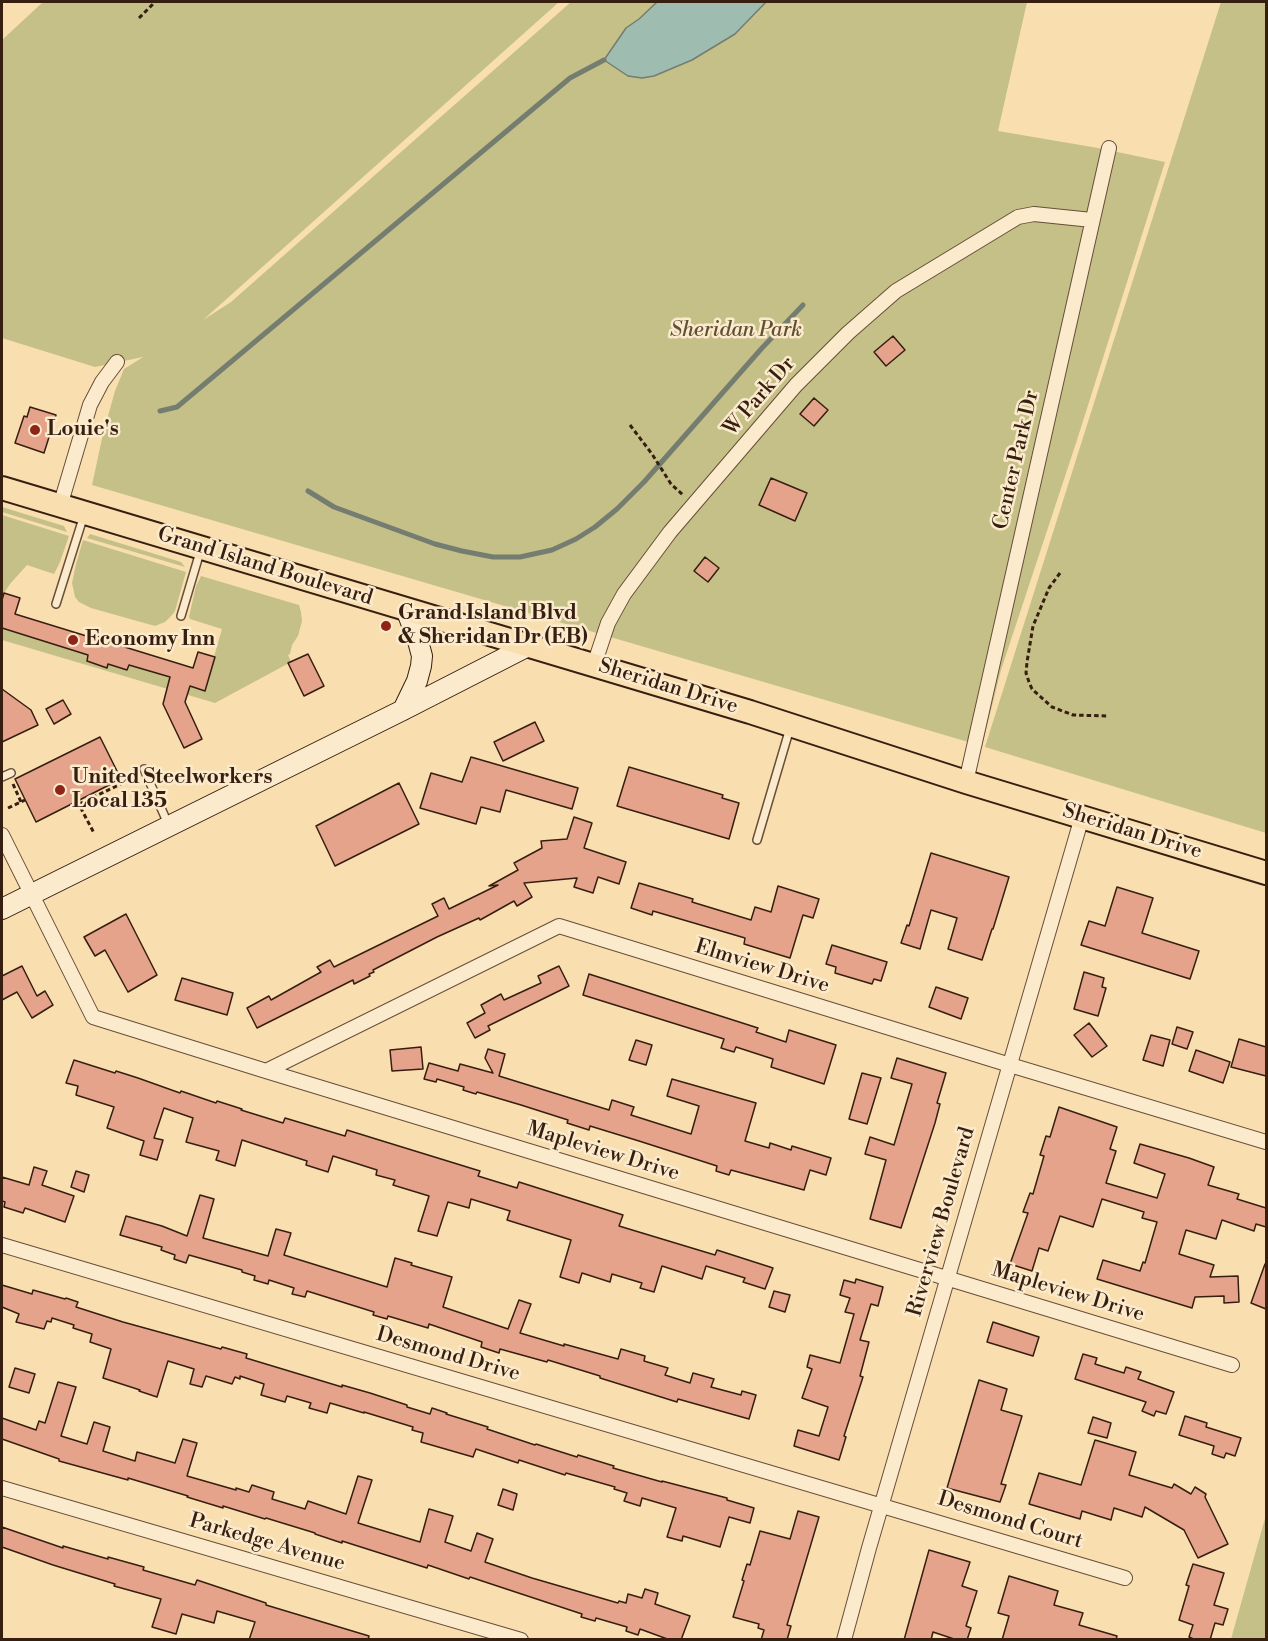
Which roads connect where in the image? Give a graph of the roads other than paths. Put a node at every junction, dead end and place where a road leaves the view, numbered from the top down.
1 (1109, 147) dead end
2 (1092, 220) junction
3 (117, 362) dead end
4 (2, 488) edge
5 (60, 506) junction
6 (84, 514) junction
7 (201, 548) junction
8 (56, 604) dead end
9 (406, 609) junction
10 (182, 616) dead end
11 (528, 646) junction
12 (594, 665) junction
13 (403, 710) junction
14 (791, 725) junction
15 (144, 769) dead end
16 (966, 782) junction
17 (1082, 817) junction
18 (169, 827) junction
19 (2, 835) edge
20 (757, 840) dead end
21 (1266, 873) edge
22 (31, 894) junction
23 (2, 909) edge
24 (1010, 1065) junction
25 (266, 1071) junction
26 (1266, 1142) edge
27 (2, 1245) edge
28 (948, 1279) junction
29 (1232, 1365) dead end
30 (2, 1488) edge
31 (882, 1505) junction
32 (1125, 1578) dead end
33 (521, 1640) edge
34 (843, 1640) edge

1 - 2 street, Center Park Dr
2 - 12 street, W Park Dr
2 - 16 street, Center Park Dr
3 - 5 street
4 - 5 main road, Grand Island Boulevard
5 - 6 main road, Grand Island Boulevard
6 - 7 main road, Grand Island Boulevard
6 - 8 lane
7 - 9 main road, Grand Island Boulevard
7 - 10 lane
9 - 11 main road, Grand Island Boulevard
9 - 13 main road
11 - 12 main road, Sheridan Drive
11 - 13 main road
12 - 14 main road, Sheridan Drive
13 - 18 main road
14 - 16 main road, Sheridan Drive
14 - 20 lane
15 - 18 lane
16 - 17 main road, Sheridan Drive
17 - 21 main road, Sheridan Drive
17 - 24 street, Riverview Boulevard
18 - 22 main road
19 - 22 street, Mapleview Drive
22 - 23 main road
22 - 25 street, Mapleview Drive
24 - 25 street, Elmview Drive
24 - 26 street, Elmview Drive
24 - 28 street, Riverview Boulevard
25 - 28 street, Mapleview Drive
27 - 31 street, Desmond Drive
28 - 29 street, Mapleview Drive
28 - 31 street, Riverview Boulevard
30 - 33 street, Parkedge Avenue
31 - 32 street, Desmond Court
31 - 34 street, Riverview Boulevard

